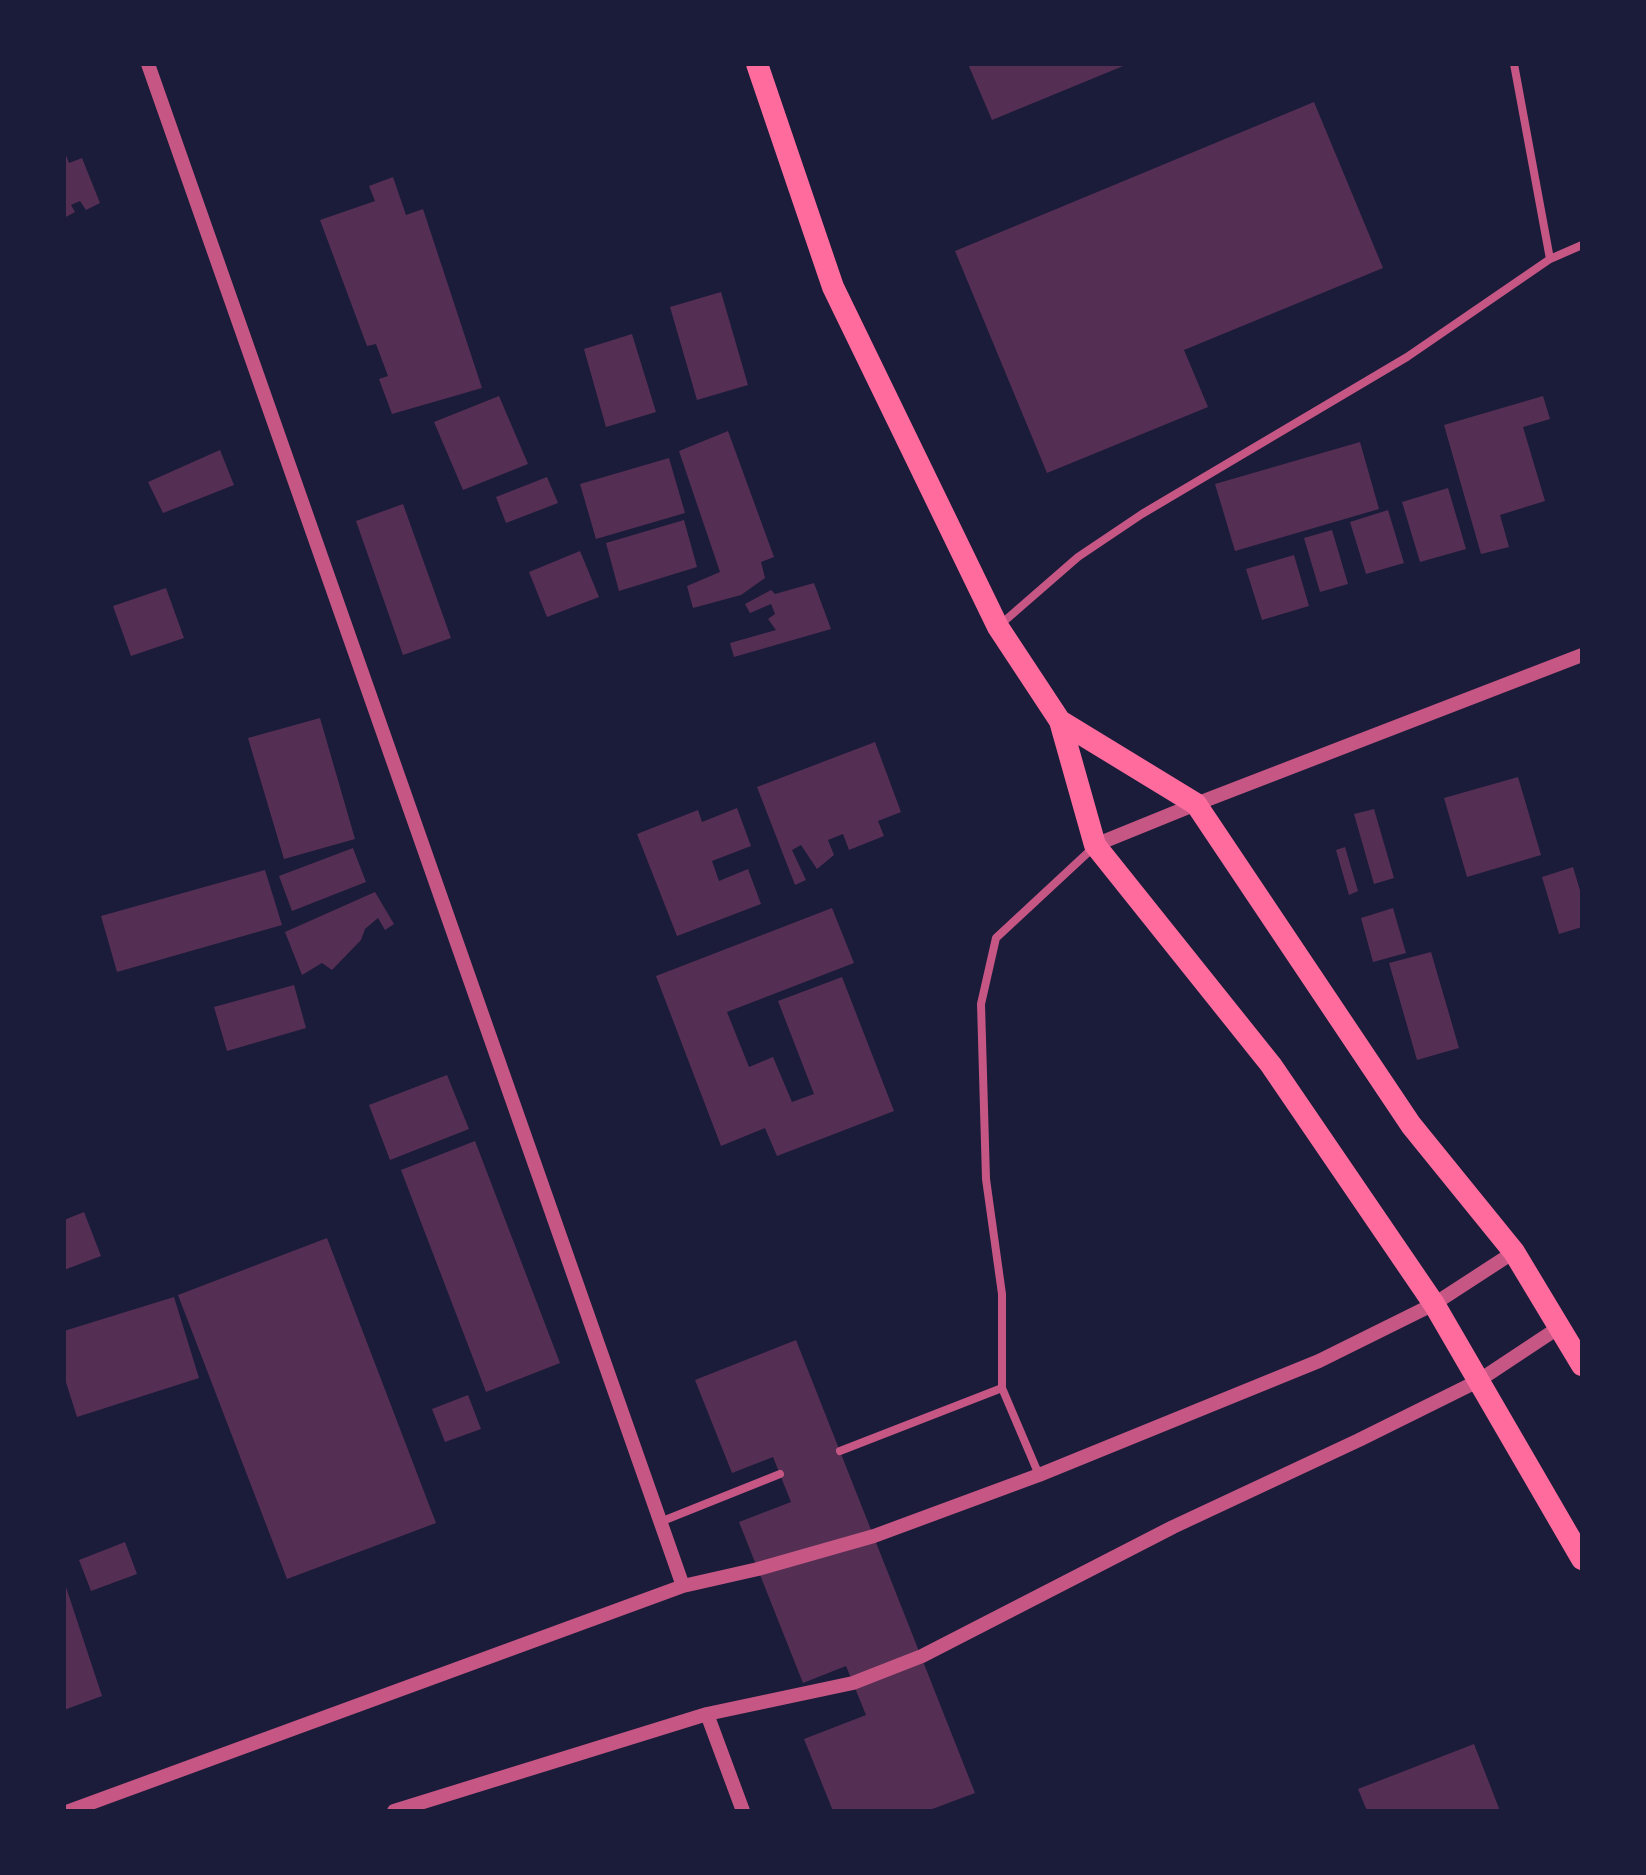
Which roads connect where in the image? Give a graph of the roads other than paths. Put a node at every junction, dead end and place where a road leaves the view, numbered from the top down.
1 (148, 64) edge
2 (757, 64) edge
3 (1514, 64) edge
4 (1582, 245) edge
5 (1550, 259) junction
6 (998, 627) junction
7 (1582, 655) edge
8 (1060, 721) junction
9 (1196, 804) junction
10 (1095, 845) junction
11 (1514, 1252) junction
12 (1434, 1304) junction
13 (1558, 1328) junction
14 (1582, 1365) edge
15 (1478, 1381) junction
16 (1002, 1388) junction
17 (840, 1451) dead end
18 (780, 1474) dead end
19 (1039, 1475) junction
20 (659, 1522) junction
21 (1582, 1559) edge
22 (683, 1586) junction
23 (707, 1714) junction
24 (69, 1811) edge
25 (394, 1811) edge
26 (743, 1811) edge

1 - 20 street
2 - 6 highway
3 - 5 street
4 - 5 street
5 - 6 street
6 - 8 highway
7 - 9 street
8 - 9 highway
8 - 10 highway
9 - 10 street
9 - 11 highway
10 - 12 highway
10 - 16 street
11 - 12 street
11 - 13 highway
12 - 15 highway
12 - 19 street
13 - 14 highway
13 - 15 street
15 - 21 highway
15 - 23 street
16 - 17 street
16 - 19 street
18 - 20 street
19 - 22 street
20 - 22 street
22 - 24 street
23 - 25 street
23 - 26 street

